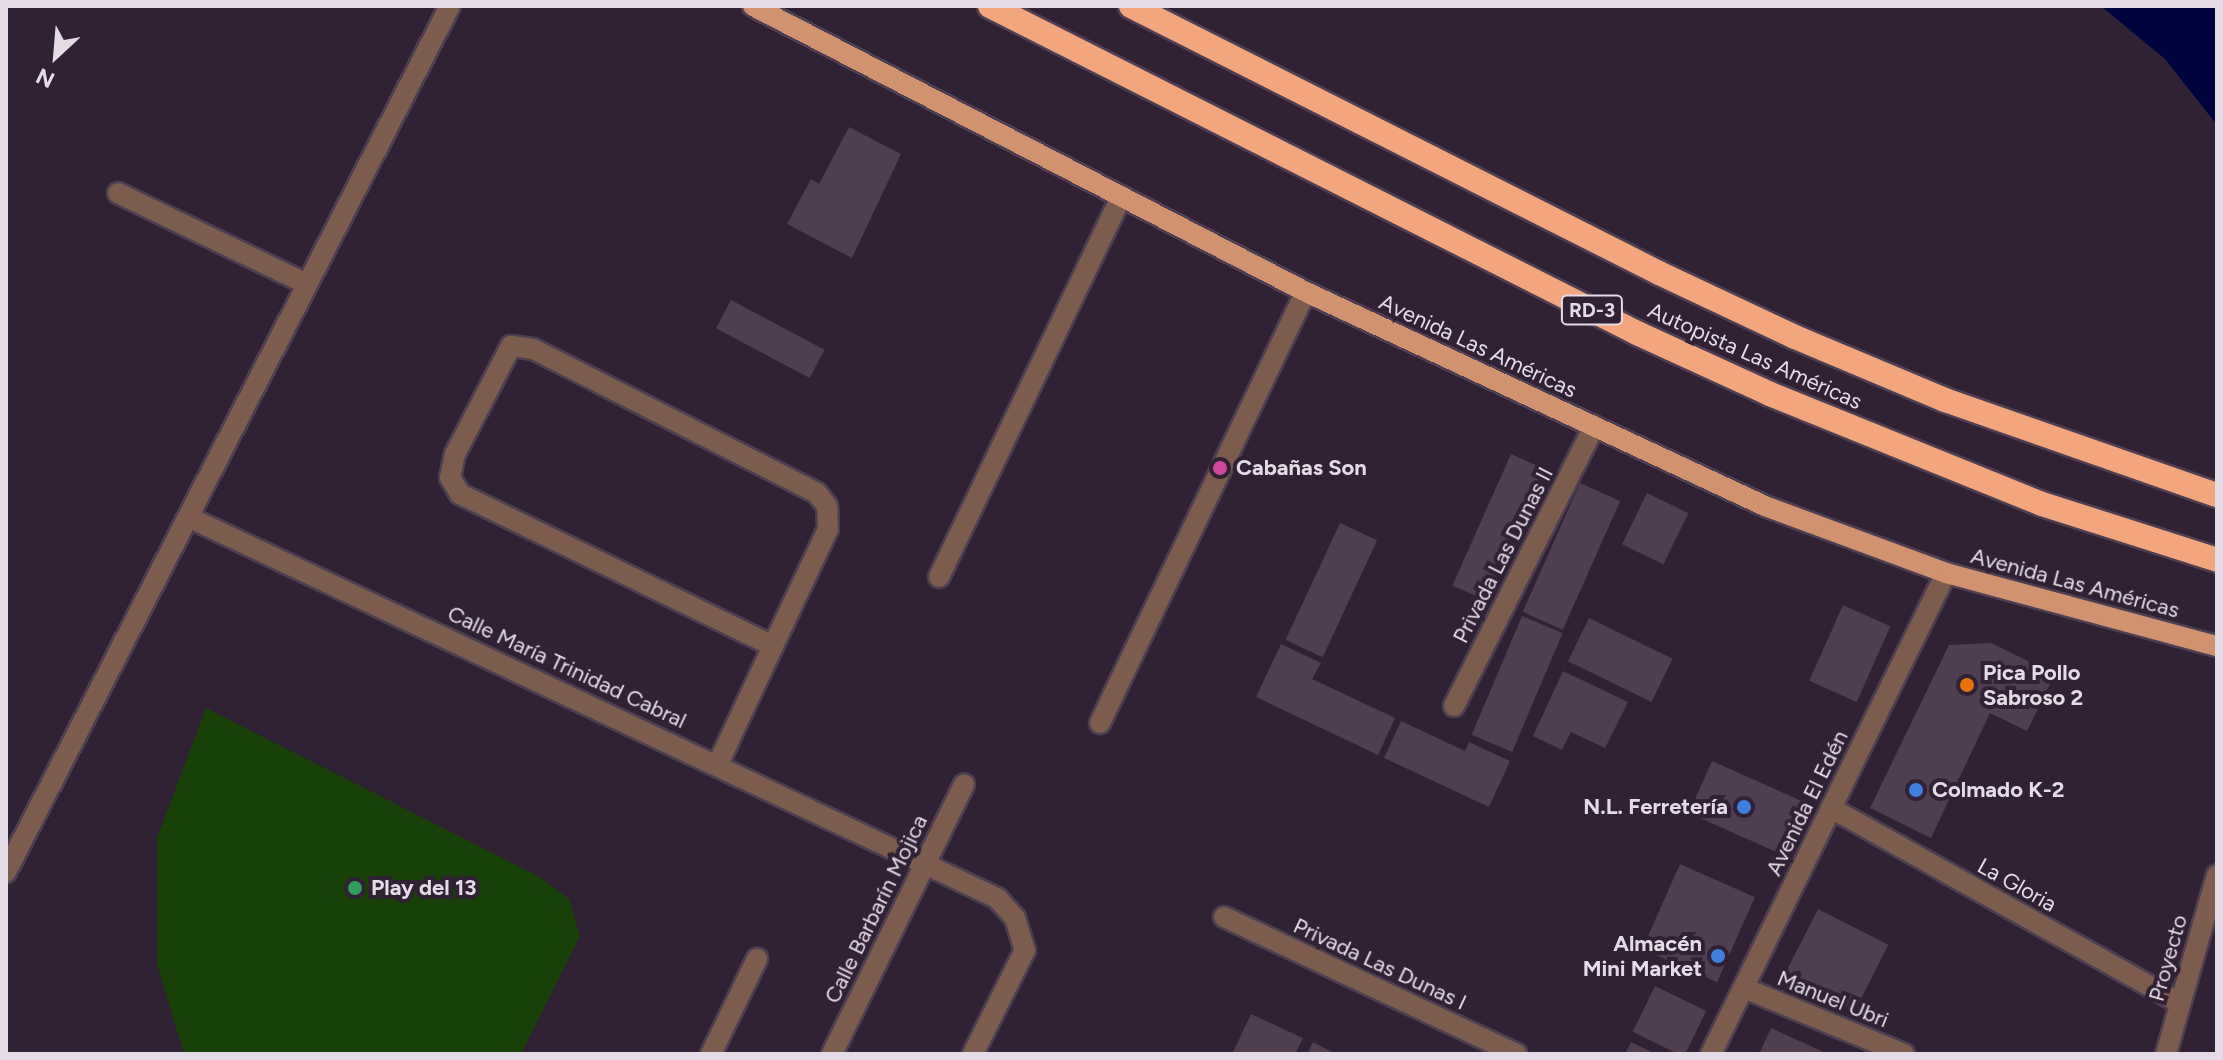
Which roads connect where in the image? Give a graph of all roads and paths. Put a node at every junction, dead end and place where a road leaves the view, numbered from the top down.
1 (450, 6) edge
2 (753, 6) edge
3 (990, 6) edge
4 (1131, 6) edge
5 (118, 193) dead end
6 (1121, 197) junction
7 (307, 284) junction
8 (1306, 292) junction
9 (1594, 426) junction
10 (2217, 495) edge
11 (188, 517) junction
12 (2217, 560) edge
13 (1946, 573) junction
14 (939, 577) dead end
15 (773, 646) junction
16 (2217, 646) edge
17 (1454, 706) dead end
18 (1100, 723) dead end
19 (718, 764) junction
20 (964, 785) dead end
21 (1831, 808) junction
22 (926, 861) junction
23 (6, 872) edge
24 (2217, 875) edge
25 (1224, 917) dead end
26 (757, 959) dead end
27 (1744, 988) junction
28 (2180, 1003) junction
29 (711, 1054) edge
30 (832, 1054) edge
31 (973, 1054) edge
32 (1516, 1054) edge
33 (1711, 1054) edge
34 (1904, 1054) edge
35 (2166, 1054) edge

1 - 7 street
2 - 6 main road, Avenida Las Américas
3 - 12 highway, Autopista Las Américas / RD-3
4 - 10 highway, Autopista Las Américas
5 - 7 street
6 - 8 main road, Avenida Las Américas
6 - 14 street
7 - 11 street
8 - 9 main road, Avenida Las Américas
8 - 18 street
9 - 13 main road, Avenida Las Américas
9 - 17 street, Privada Las Dunas II
11 - 19 street, Calle María Trinidad Cabral
11 - 23 street
13 - 16 main road, Avenida Las Américas
13 - 21 street, Avenida El Edén
15 - 15 street
15 - 19 street
19 - 22 street, Calle María Trinidad Cabral
20 - 22 street, Calle Barbarín Mojica
21 - 27 street, Avenida El Edén
21 - 28 street, La Gloria
22 - 30 street, Calle Barbarín Mojica
22 - 31 street, Calle María Trinidad Cabral
24 - 28 street, Proyecto
25 - 32 street, Privada Las Dunas I
26 - 29 street
27 - 33 street, Avenida El Edén
27 - 34 street, Manuel Ubri
28 - 35 street, Proyecto

